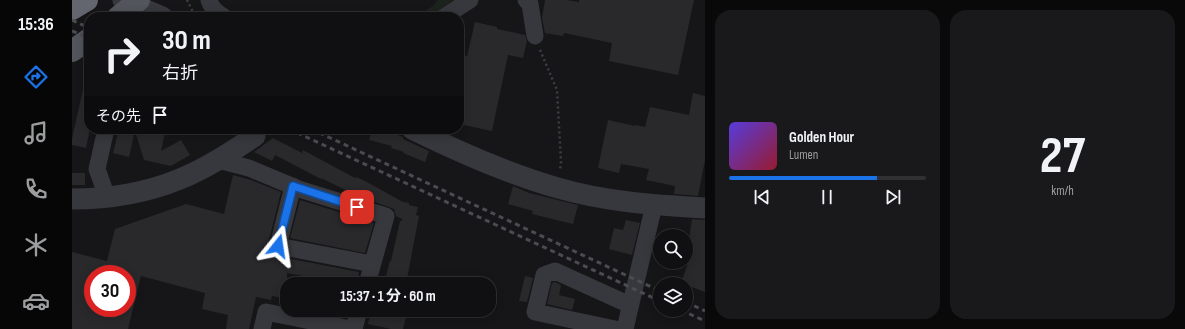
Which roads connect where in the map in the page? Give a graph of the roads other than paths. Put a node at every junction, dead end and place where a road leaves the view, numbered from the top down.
1 (87, 0) edge
2 (209, 0) edge
3 (470, 0) edge
4 (526, 0) edge
5 (128, 5) edge
6 (72, 10) edge
7 (148, 12) edge
8 (216, 12) edge
9 (452, 12) edge
10 (535, 36) road end
11 (84, 43) edge
12 (72, 51) edge
13 (105, 134) edge
14 (258, 134) edge
15 (422, 134) edge
16 (218, 160) junction
17 (293, 186) junction
18 (107, 197) junction
19 (72, 199) edge
20 (654, 205) junction
21 (705, 208) edge
22 (372, 264) junction
23 (369, 277) edge
24 (630, 305) junction
25 (358, 317) edge
26 (262, 329) edge
27 (351, 329) edge
28 (354, 329) edge
29 (615, 329) edge
30 (624, 329) edge

1 - 6 highway
2 - 8 street
3 - 9 street
4 - 10 street
5 - 7 street
11 - 12 main road
13 - 18 street
14 - 16 street
15 - 20 street
16 - 17 street
16 - 18 street
17 - 22 street
17 - 22 street
18 - 19 street
20 - 21 street
20 - 24 street
22 - 23 street
24 - 29 street
24 - 30 street
25 - 28 street
26 - 27 street

